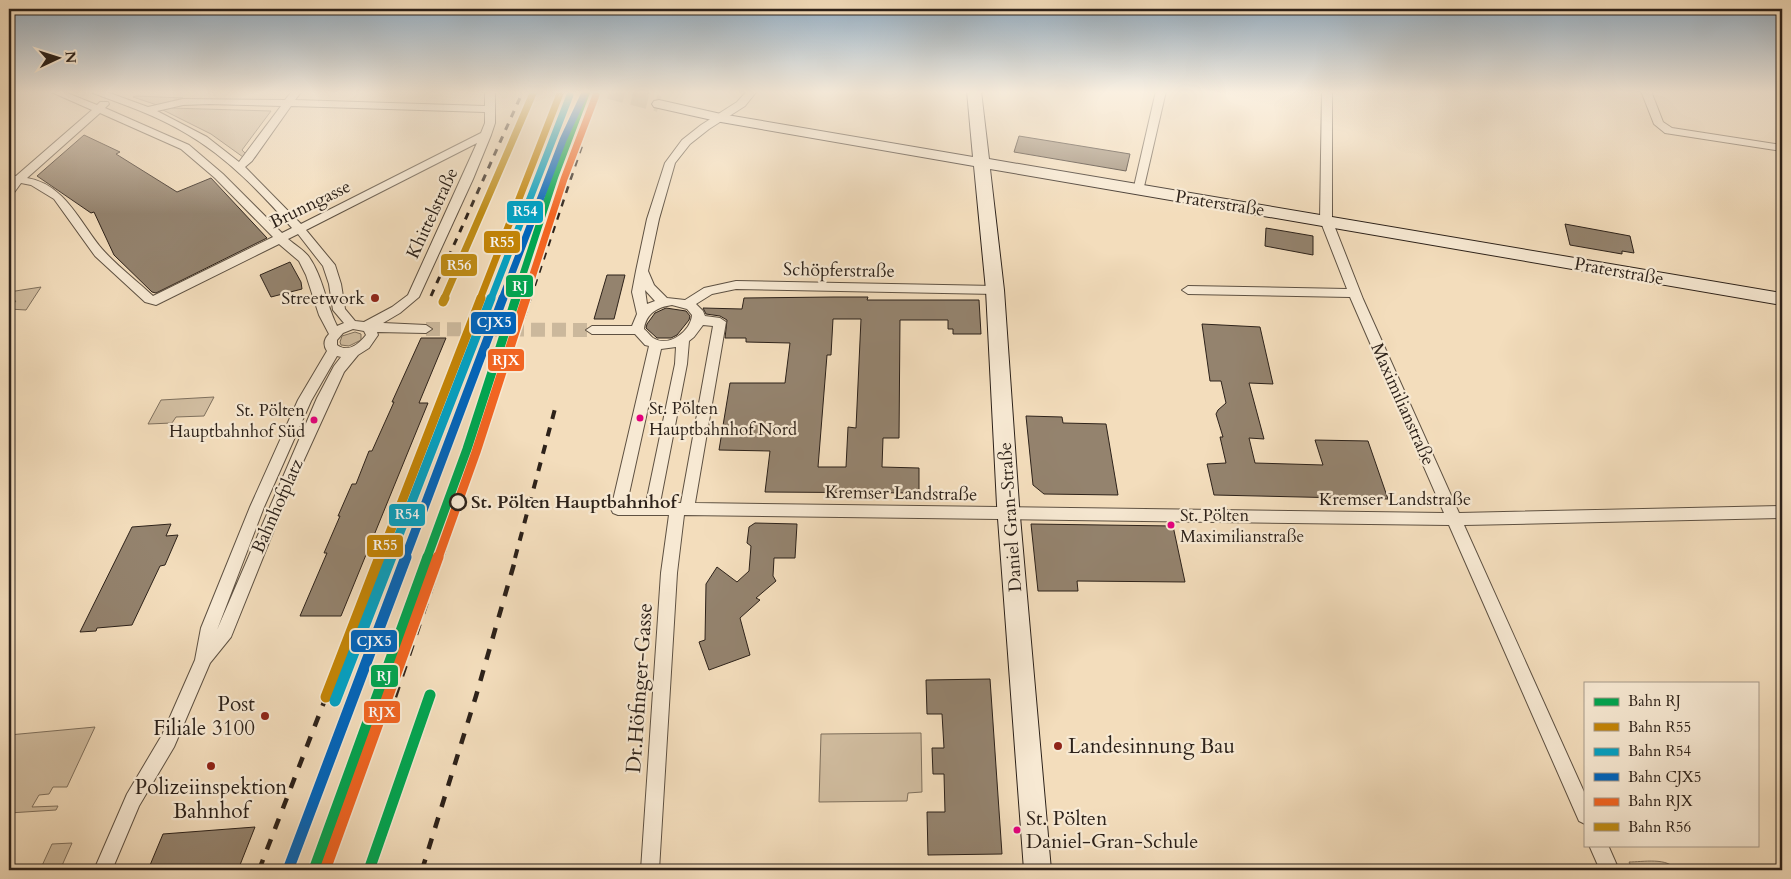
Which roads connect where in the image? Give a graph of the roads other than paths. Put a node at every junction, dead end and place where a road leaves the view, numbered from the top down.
1 (70, 132) edge
2 (153, 132) edge
3 (189, 132) edge
4 (267, 132) edge
5 (487, 132) edge
6 (699, 132) edge
7 (803, 132) edge
8 (979, 132) edge
9 (1151, 132) edge
10 (1327, 132) edge
11 (1674, 132) edge
12 (486, 135) junction
13 (1782, 148) edge
14 (983, 163) junction
15 (239, 167) junction
16 (14, 179) edge
17 (1138, 190) junction
18 (9, 192) edge
19 (1326, 220) junction
20 (300, 229) junction
21 (280, 238) junction
22 (642, 271) junction
23 (995, 290) junction
24 (1188, 290) dead end
25 (1355, 293) junction
26 (1782, 299) edge
27 (664, 302) junction
28 (687, 304) junction
29 (643, 314) junction
30 (700, 320) junction
31 (352, 325) junction
32 (368, 327) junction
33 (406, 329) junction
34 (426, 329) tunnel mouth
35 (592, 330) tunnel mouth
36 (638, 330) junction
37 (335, 334) junction
38 (683, 340) junction
39 (369, 342) junction
40 (656, 344) junction
41 (334, 350) junction
42 (353, 352) junction
43 (682, 508) junction
44 (652, 509) junction
45 (1782, 512) edge
46 (1009, 513) junction
47 (1453, 519) junction
48 (203, 660) junction
49 (1584, 813) edge
50 (1598, 846) edge
51 (103, 870) edge
52 (650, 870) edge
53 (1037, 870) edge
54 (1610, 870) edge

1 - 16 street
2 - 21 street
3 - 15 street
4 - 15 street
5 - 12 street, Khittelstraße
6 - 22 street
7 - 14 main road, Praterstraße
8 - 14 main road, Daniel Gran-Straße
9 - 17 street
10 - 19 street, Maximilianstraße
11 - 13 street
12 - 20 street, Brunngasse
12 - 32 street, Khittelstraße
14 - 17 main road, Praterstraße
14 - 23 main road, Daniel Gran-Straße
15 - 20 street
16 - 18 street
16 - 21 street, Brunngasse
17 - 19 main road, Praterstraße
19 - 25 street, Maximilianstraße
19 - 26 main road, Praterstraße
20 - 21 street, Brunngasse
20 - 31 street
21 - 37 street
22 - 27 street
22 - 29 street
23 - 28 street, Schöpferstraße
23 - 46 main road, Daniel Gran-Straße
24 - 25 street
25 - 47 street, Maximilianstraße
27 - 28 street
27 - 29 street
28 - 30 street
29 - 36 street
30 - 38 street
30 - 43 street, Dr.Höfinger-Gasse
31 - 32 street
31 - 37 street
32 - 33 street
32 - 39 street
33 - 34 street
33 - 39 street
35 - 36 street
36 - 40 street
37 - 41 street
38 - 40 street
38 - 44 street
39 - 42 street, Bahnhofplatz
40 - 44 street, Kremser Landstraße
41 - 42 street
41 - 48 street, Bahnhofplatz
42 - 48 street, Bahnhofplatz
43 - 44 street, Kremser Landstraße
43 - 46 street, Kremser Landstraße
43 - 52 street, Dr.Höfinger-Gasse
45 - 47 street, Kremser Landstraße
46 - 47 street, Kremser Landstraße
46 - 53 main road, Daniel Gran-Straße
47 - 49 street, Maximilianstraße
48 - 51 street, Bahnhofplatz
50 - 54 street

